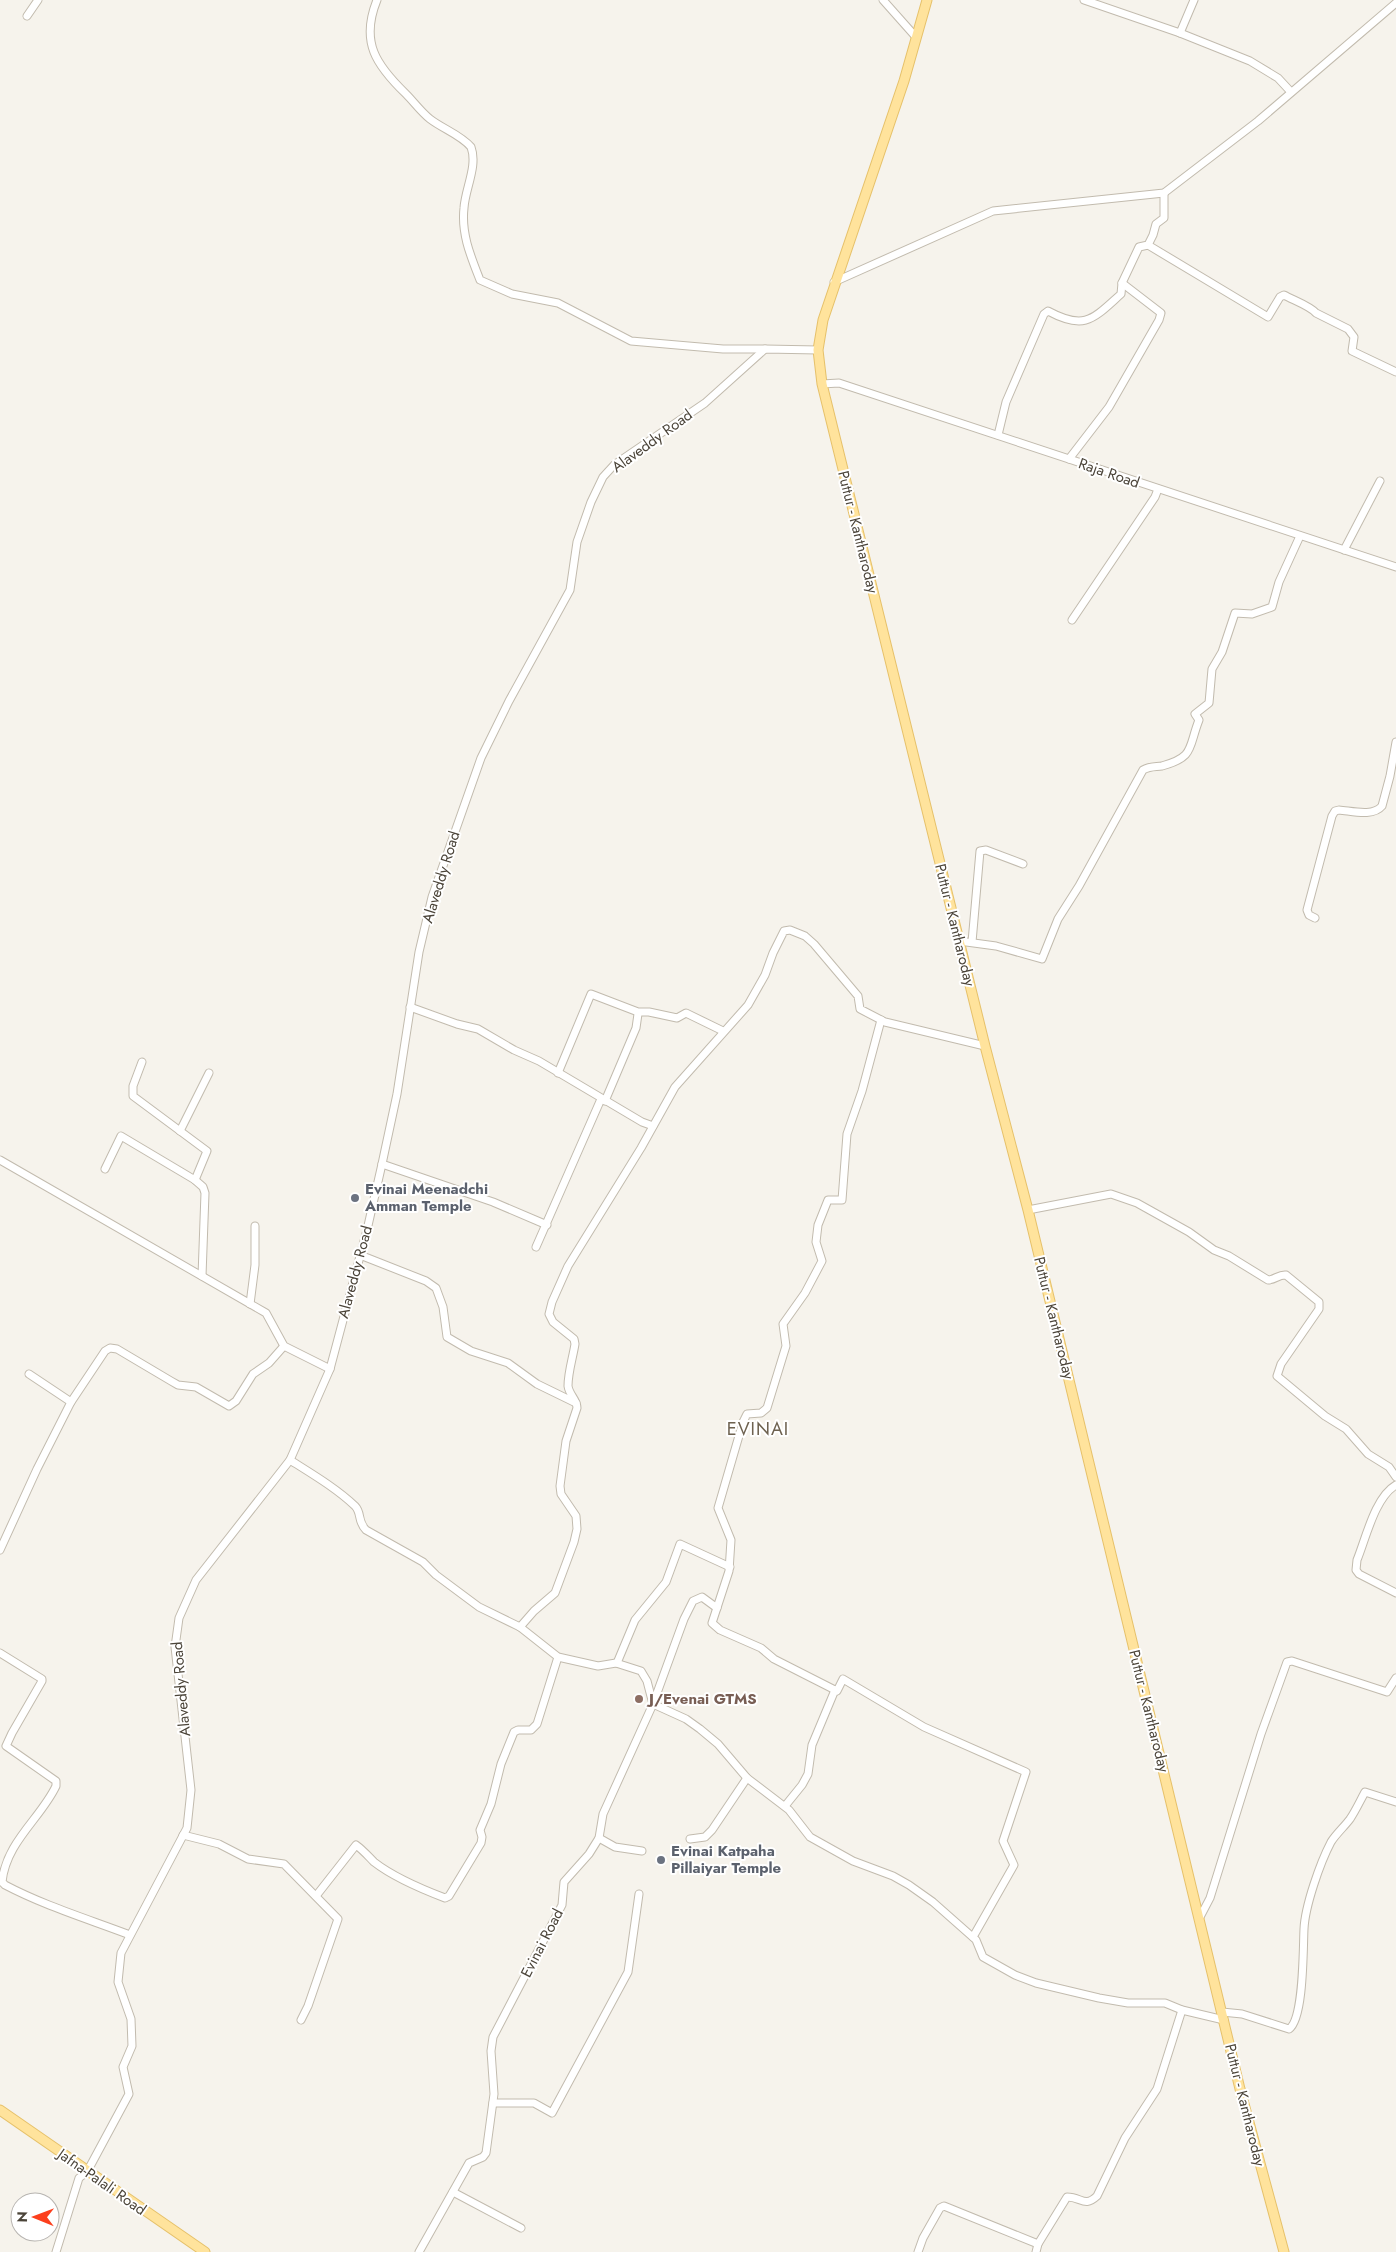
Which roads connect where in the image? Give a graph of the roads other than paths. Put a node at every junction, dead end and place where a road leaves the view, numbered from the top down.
1 (38, 0) edge
2 (377, 0) edge
3 (883, 0) edge
4 (927, 0) edge
5 (1084, 0) edge
6 (1194, 0) edge
7 (1396, 3) edge
8 (27, 16) dead end
9 (1180, 33) junction
10 (915, 36) junction
11 (1290, 92) junction
12 (1164, 193) junction
13 (1148, 245) junction
14 (1122, 282) junction
15 (834, 283) junction
16 (765, 349) junction
17 (818, 350) junction
18 (1396, 372) edge
19 (822, 384) junction
20 (998, 435) junction
21 (1069, 459) junction
22 (1380, 482) dead end
23 (1158, 489) junction
24 (1300, 536) junction
25 (1344, 550) junction
26 (1396, 567) edge
27 (1072, 620) dead end
28 (1396, 742) edge
29 (1023, 864) dead end
30 (1315, 918) dead end
31 (959, 941) junction
32 (972, 942) junction
33 (410, 1007) junction
34 (638, 1014) dead end
35 (881, 1020) junction
36 (723, 1031) junction
37 (985, 1046) junction
38 (142, 1062) dead end
39 (209, 1073) dead end
40 (558, 1073) junction
41 (603, 1100) junction
42 (653, 1126) junction
43 (180, 1131) junction
44 (0, 1160) edge
45 (382, 1164) junction
46 (105, 1169) dead end
47 (195, 1180) junction
48 (1028, 1210) junction
49 (547, 1225) junction
50 (255, 1226) dead end
51 (536, 1247) dead end
52 (360, 1255) junction
53 (202, 1276) junction
54 (250, 1304) junction
55 (284, 1346) junction
56 (330, 1369) junction
57 (29, 1374) dead end
58 (71, 1402) junction
59 (577, 1403) junction
60 (290, 1460) junction
61 (1396, 1477) edge
62 (1396, 1485) edge
63 (0, 1550) edge
64 (730, 1567) junction
65 (1396, 1593) edge
66 (717, 1608) junction
67 (520, 1627) junction
68 (0, 1653) edge
69 (558, 1657) junction
70 (617, 1663) junction
71 (1396, 1678) edge
72 (835, 1690) junction
73 (652, 1704) junction
74 (747, 1778) junction
75 (1396, 1802) edge
76 (785, 1806) junction
77 (183, 1835) junction
78 (599, 1838) junction
79 (690, 1839) dead end
80 (642, 1851) dead end
81 (639, 1894) dead end
82 (316, 1896) junction
83 (1199, 1919) junction
84 (130, 1935) junction
85 (973, 1937) junction
86 (1182, 2010) junction
87 (1223, 2016) junction
88 (301, 2020) dead end
89 (493, 2103) junction
90 (0, 2110) edge
91 (87, 2172) junction
92 (453, 2192) junction
93 (521, 2228) dead end
94 (1037, 2248) edge
95 (56, 2252) edge
96 (205, 2252) edge
97 (419, 2252) edge
98 (918, 2252) edge
99 (1284, 2252) edge

1 - 8 street
2 - 16 street
3 - 10 street
4 - 10 main road, Puttur - Kantharoday
5 - 9 street
6 - 9 street
7 - 11 street
9 - 11 street
10 - 15 main road, Puttur - Kantharoday
11 - 12 street
12 - 13 street
12 - 15 street
13 - 14 street
13 - 18 street
14 - 20 street
14 - 21 street
15 - 17 main road, Puttur - Kantharoday
16 - 17 street
16 - 33 street, Alaveddy Road
17 - 19 main road, Puttur - Kantharoday
19 - 20 street, Raja Road
19 - 31 main road, Puttur - Kantharoday
20 - 21 street, Raja Road
21 - 23 street, Raja Road
22 - 25 street
23 - 24 street, Raja Road
23 - 27 street
24 - 25 street, Raja Road
24 - 32 street
25 - 26 street, Raja Road
28 - 30 street
29 - 32 street
31 - 32 street
31 - 37 main road, Puttur - Kantharoday
33 - 40 street
33 - 45 street, Alaveddy Road
34 - 41 street
35 - 36 street
35 - 37 street
35 - 64 street
36 - 40 street
36 - 42 street
37 - 48 main road, Puttur - Kantharoday
38 - 43 street
39 - 43 street
40 - 41 street
41 - 42 street
41 - 49 street
42 - 59 street
43 - 47 street
44 - 53 street
45 - 49 street
45 - 52 street, Alaveddy Road
46 - 47 street
47 - 53 street
48 - 61 street
48 - 83 main road, Puttur - Kantharoday
49 - 51 street
50 - 54 street
52 - 56 street, Alaveddy Road
52 - 59 street
53 - 54 street
54 - 55 street
55 - 56 street
55 - 58 street
56 - 60 street, Alaveddy Road
57 - 58 street
58 - 63 street
59 - 67 street
60 - 67 street
60 - 77 street, Alaveddy Road
62 - 65 street
64 - 66 street
64 - 70 street
66 - 72 street
66 - 73 street, Evinai Road
67 - 69 street
68 - 84 street
69 - 70 street
69 - 82 street
70 - 73 street
71 - 83 street
72 - 76 street
72 - 85 street
73 - 74 street
73 - 78 street, Evinai Road
74 - 76 street
74 - 79 street
75 - 87 street
76 - 85 street
77 - 82 street
77 - 84 street, Alaveddy Road
78 - 80 street
78 - 89 street, Evinai Road
81 - 89 street
82 - 88 street
83 - 87 main road, Puttur - Kantharoday
84 - 91 street, Alaveddy Road
85 - 86 street
86 - 87 street
86 - 94 street
87 - 99 main road, Puttur - Kantharoday
89 - 92 street, Evinai Road
90 - 91 main road, Jafna-Palali Road
91 - 95 street, Alaveddy Road
91 - 96 main road, Jafna-Palali Road
92 - 93 street
92 - 97 street, Evinai Road
94 - 98 street

